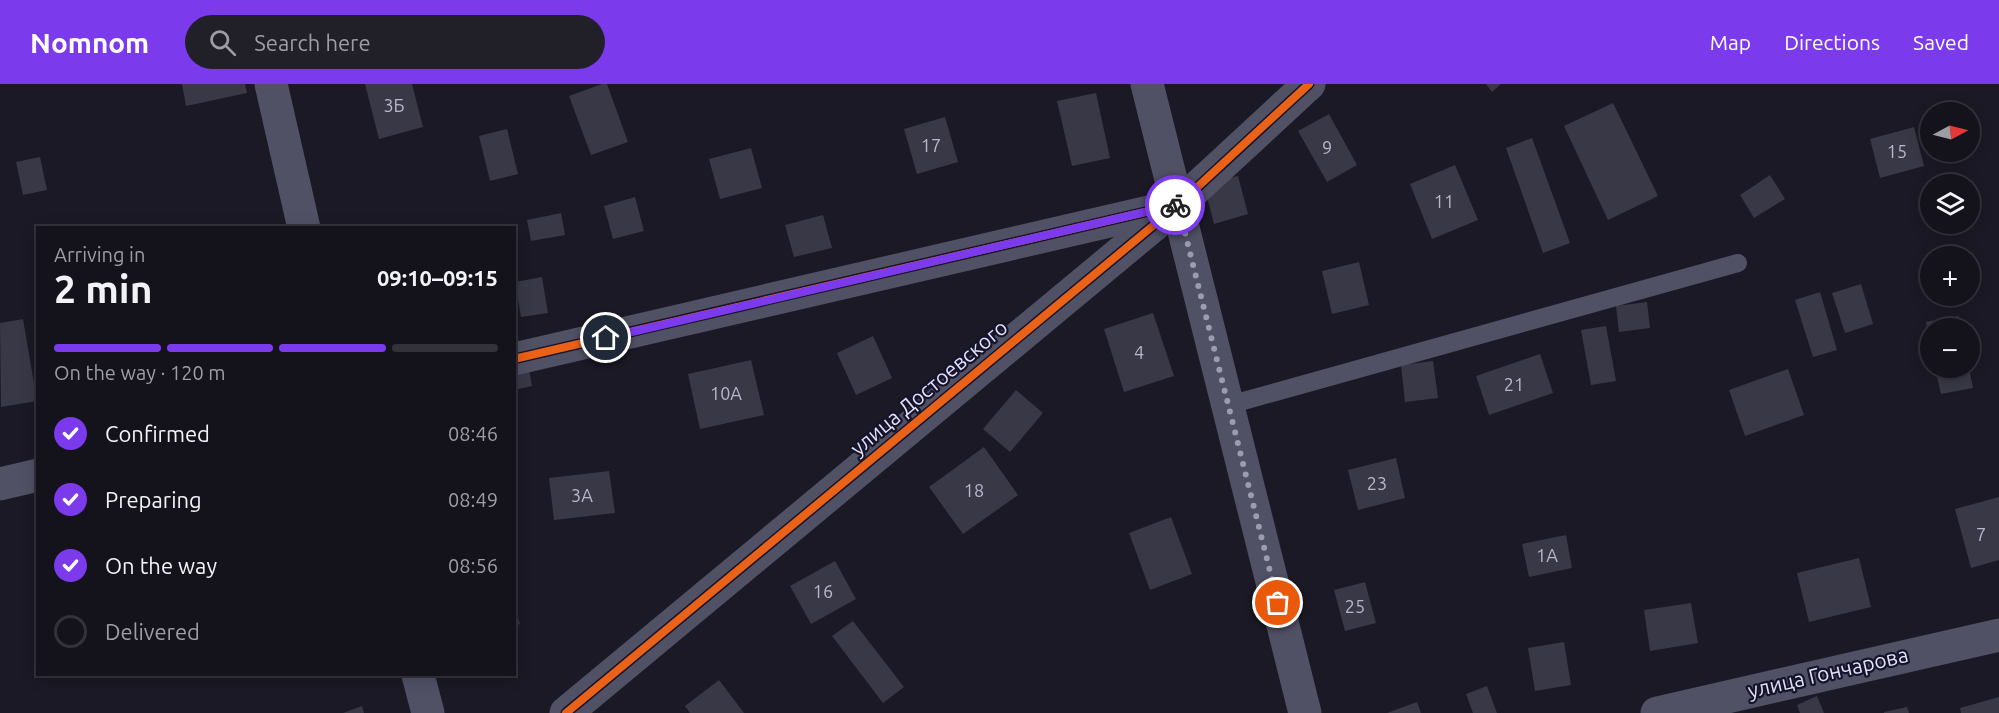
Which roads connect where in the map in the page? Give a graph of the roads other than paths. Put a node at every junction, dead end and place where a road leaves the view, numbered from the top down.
1 (272, 84) edge
2 (1147, 84) edge
3 (1309, 84) edge
4 (1178, 205) junction
5 (304, 226) edge
6 (1738, 263) dead end
7 (516, 359) edge
8 (1229, 405) junction
9 (36, 475) edge
10 (0, 484) edge
11 (1999, 635) edge
12 (418, 676) edge
13 (428, 713) edge
14 (566, 713) edge
15 (1305, 713) edge
16 (1657, 713) edge

1 - 5 street
2 - 4 street
3 - 4 street, улица Достоевского
4 - 7 street
4 - 8 street
4 - 14 street, улица Достоевского
6 - 8 lane
8 - 15 street
9 - 10 street
11 - 16 street, улица Гончарова
12 - 13 street

